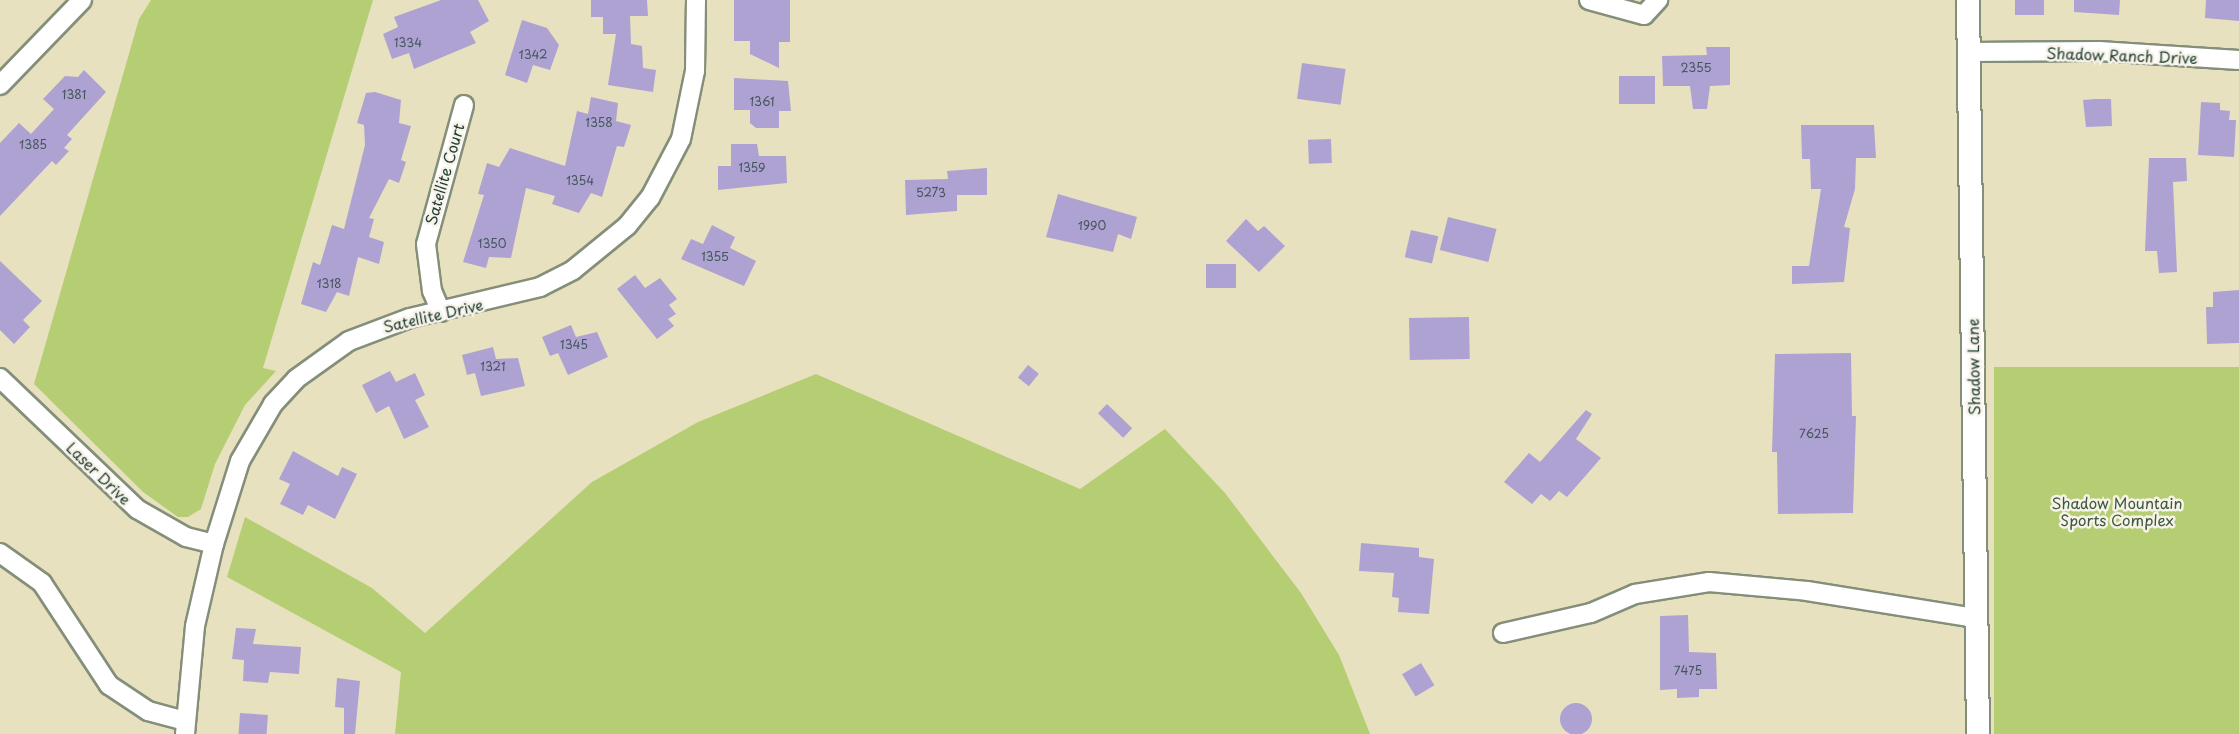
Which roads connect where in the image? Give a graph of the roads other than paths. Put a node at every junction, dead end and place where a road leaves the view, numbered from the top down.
1 (82, 0) edge
2 (696, 0) edge
3 (1589, 0) edge
4 (1658, 0) edge
5 (1968, 0) edge
6 (1969, 52) junction
7 (2239, 60) edge
8 (0, 85) edge
9 (464, 105) dead end
10 (441, 312) junction
11 (0, 378) edge
12 (214, 544) junction
13 (1, 555) edge
14 (1976, 618) junction
15 (1503, 633) dead end
16 (185, 728) edge
17 (1978, 734) edge

1 - 8 street
2 - 10 street, Satellite Drive
3 - 4 street
5 - 6 street, Shadow Lane
6 - 7 street, Shadow Ranch Drive
6 - 14 street, Shadow Lane
9 - 10 street, Satellite Court
10 - 12 street, Satellite Drive
11 - 12 street, Laser Drive
12 - 16 street, Satellite Drive
13 - 16 street
14 - 15 street
14 - 17 street, Shadow Lane

